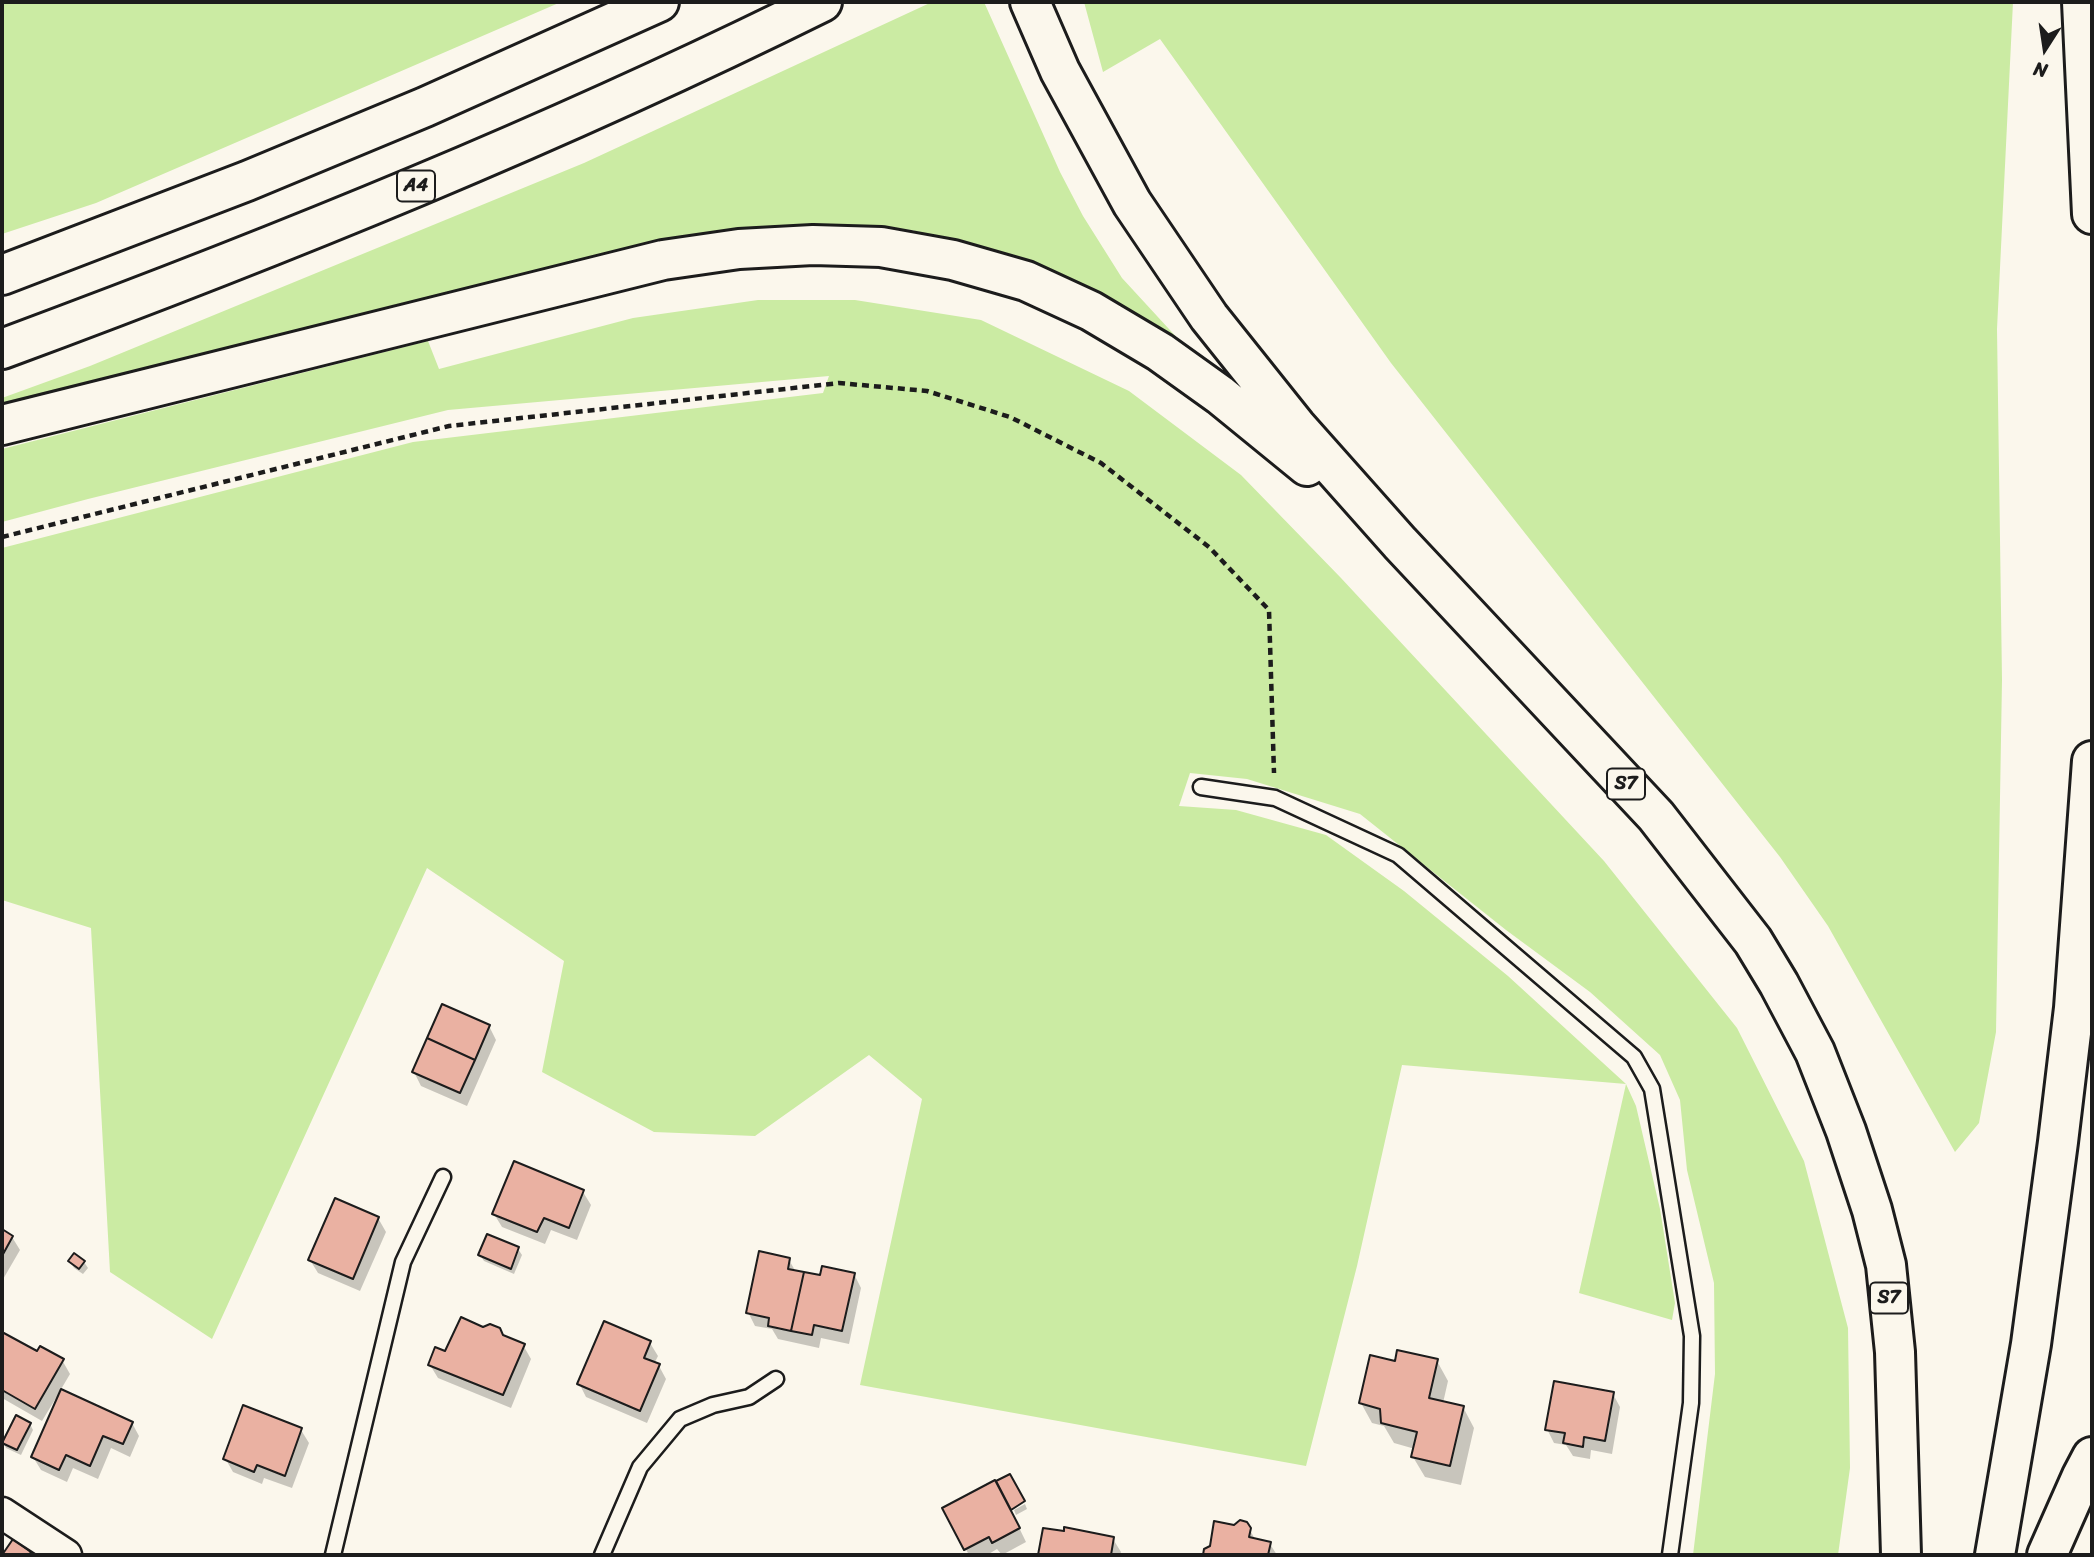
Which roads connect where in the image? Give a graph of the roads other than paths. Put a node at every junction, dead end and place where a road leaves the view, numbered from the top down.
1 (659, 2) edge
2 (822, 2) edge
3 (1030, 2) edge
4 (2082, 2) edge
5 (2092, 214) edge
6 (2, 275) edge
7 (2, 349) edge
8 (2, 425) edge
9 (1400, 544) junction
10 (2092, 761) edge
11 (1201, 787) dead end
12 (443, 1177) dead end
13 (776, 1379) dead end
14 (2092, 1457) edge
15 (2, 1513) edge
16 (66, 1555) edge
17 (332, 1555) edge
18 (602, 1555) edge
19 (1670, 1555) edge
20 (1901, 1555) edge
21 (1994, 1555) edge
22 (2047, 1555) edge

1 - 6 highway
2 - 7 highway, A4
3 - 9 highway
4 - 5 highway
8 - 9 highway
9 - 20 highway, S7
10 - 21 highway
11 - 19 lane
12 - 17 lane
13 - 18 lane
14 - 22 highway
15 - 16 street

